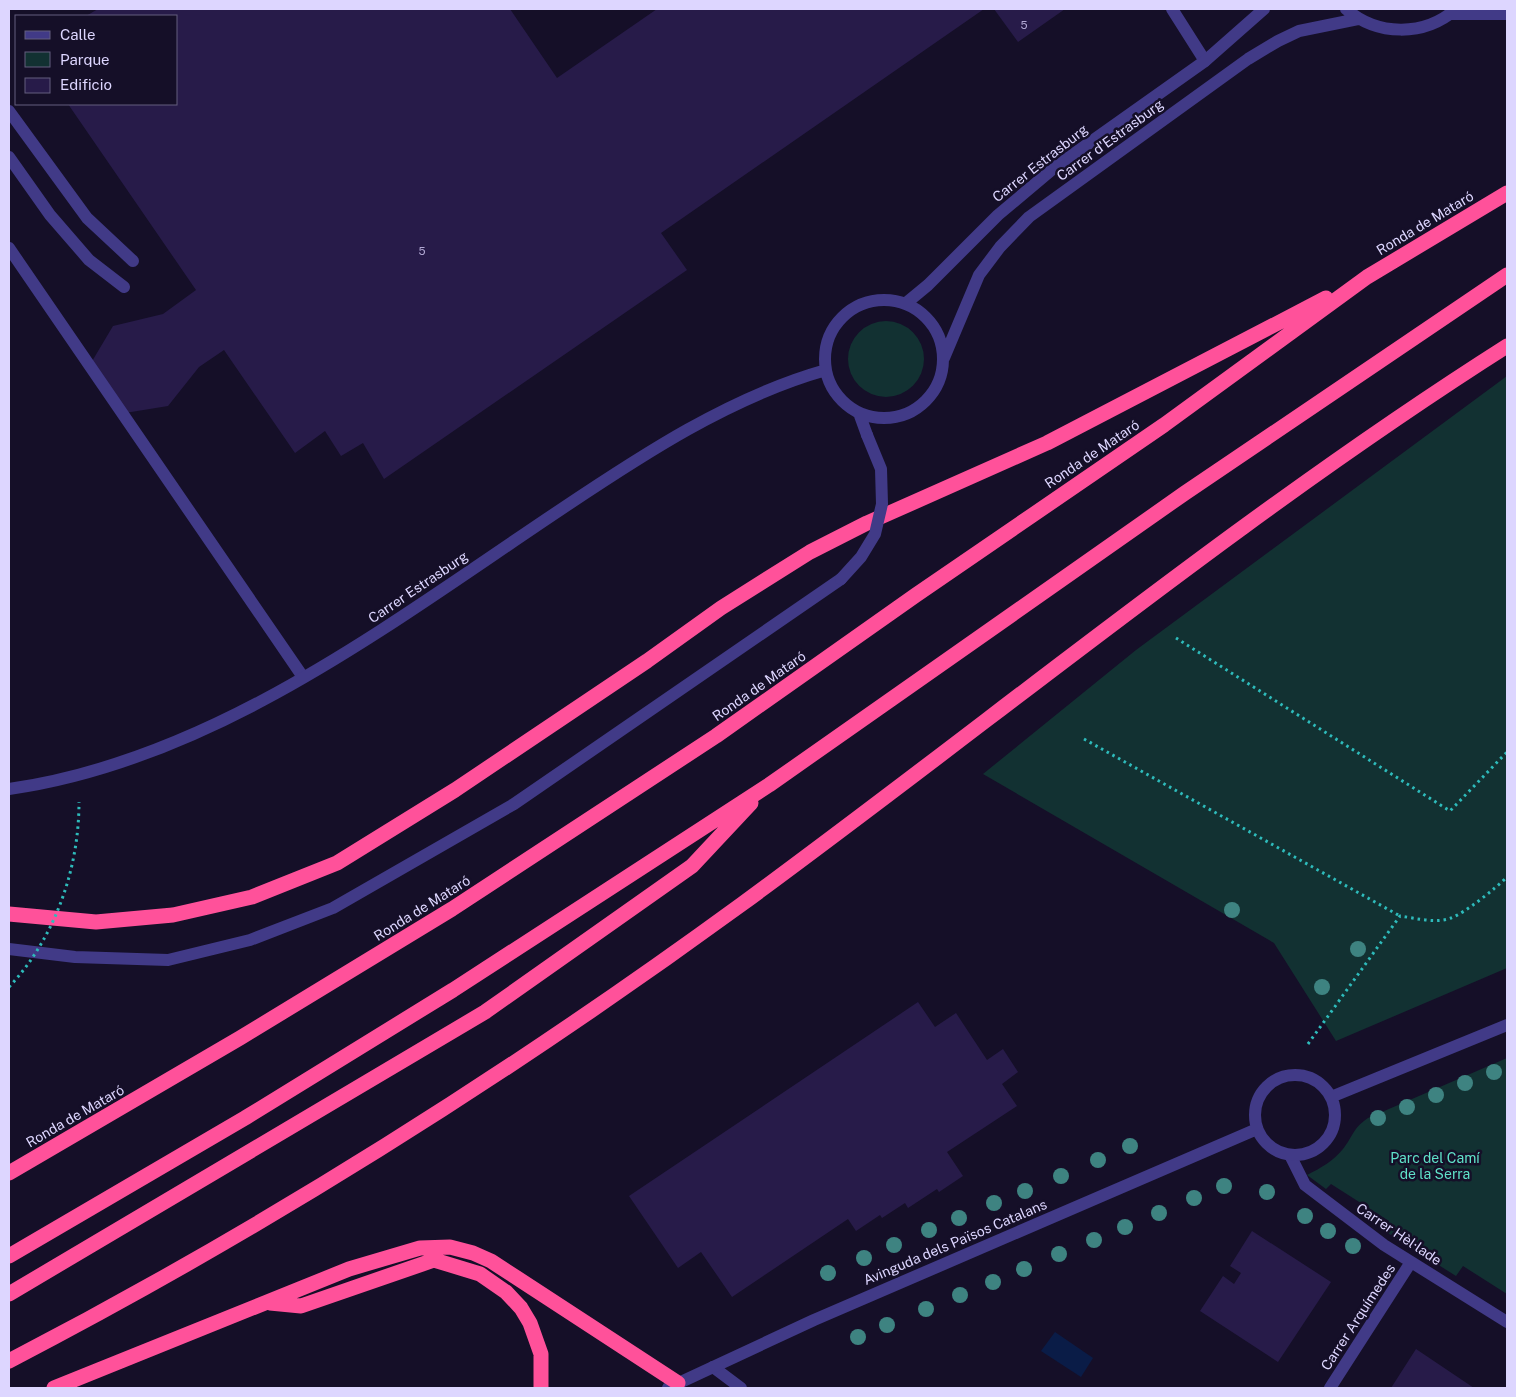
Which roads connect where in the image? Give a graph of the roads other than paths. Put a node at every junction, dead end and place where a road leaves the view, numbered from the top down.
1 (1172, 9) edge
2 (1264, 9) edge
3 (1346, 9) edge
4 (1453, 12) edge
5 (1507, 14) edge
6 (1358, 19) junction
7 (1205, 61) junction
8 (9, 111) edge
9 (9, 157) edge
10 (1507, 193) edge
11 (9, 248) edge
12 (133, 261) dead end
13 (1507, 275) edge
14 (1367, 276) junction
15 (124, 287) dead end
16 (904, 304) junction
17 (1507, 346) edge
18 (944, 358) junction
19 (826, 370) junction
20 (859, 413) junction
21 (303, 677) junction
22 (769, 785) junction
23 (9, 790) edge
24 (9, 914) edge
25 (9, 949) edge
26 (1507, 1025) edge
27 (1331, 1097) junction
28 (1257, 1130) junction
29 (1290, 1155) junction
30 (9, 1173) edge
31 (9, 1256) edge
32 (1411, 1262) junction
33 (9, 1294) edge
34 (266, 1302) junction
35 (1507, 1322) edge
36 (9, 1362) edge
37 (712, 1367) junction
38 (673, 1386) edge
39 (54, 1388) edge
40 (541, 1388) edge
41 (741, 1388) edge
42 (1330, 1388) edge

1 - 7 street
2 - 7 street
3 - 6 street
4 - 5 street
4 - 6 street
6 - 18 street, Carrer d'Estrasburg
7 - 16 street, Carrer Estrasburg
8 - 12 street
9 - 15 street
10 - 14 highway, Ronda de Mataró
11 - 21 street
13 - 22 highway
14 - 24 highway
14 - 30 highway, Ronda de Mataró
16 - 18 street
16 - 19 street
17 - 36 highway
18 - 20 street
19 - 20 street
19 - 21 street, Carrer Estrasburg
20 - 25 street, bridge
21 - 23 street, Carrer Estrasburg
22 - 31 highway
22 - 33 highway
26 - 27 street
27 - 28 street
27 - 29 street
28 - 29 street
28 - 37 street, Avinguda dels Països Catalans
29 - 32 street, Carrer Hèl·lade
32 - 35 street, Carrer Hèl·lade
32 - 42 street, Carrer Arquímedes
34 - 38 highway
34 - 39 highway
34 - 40 highway
37 - 38 street, Avinguda dels Països Catalans
37 - 41 street

